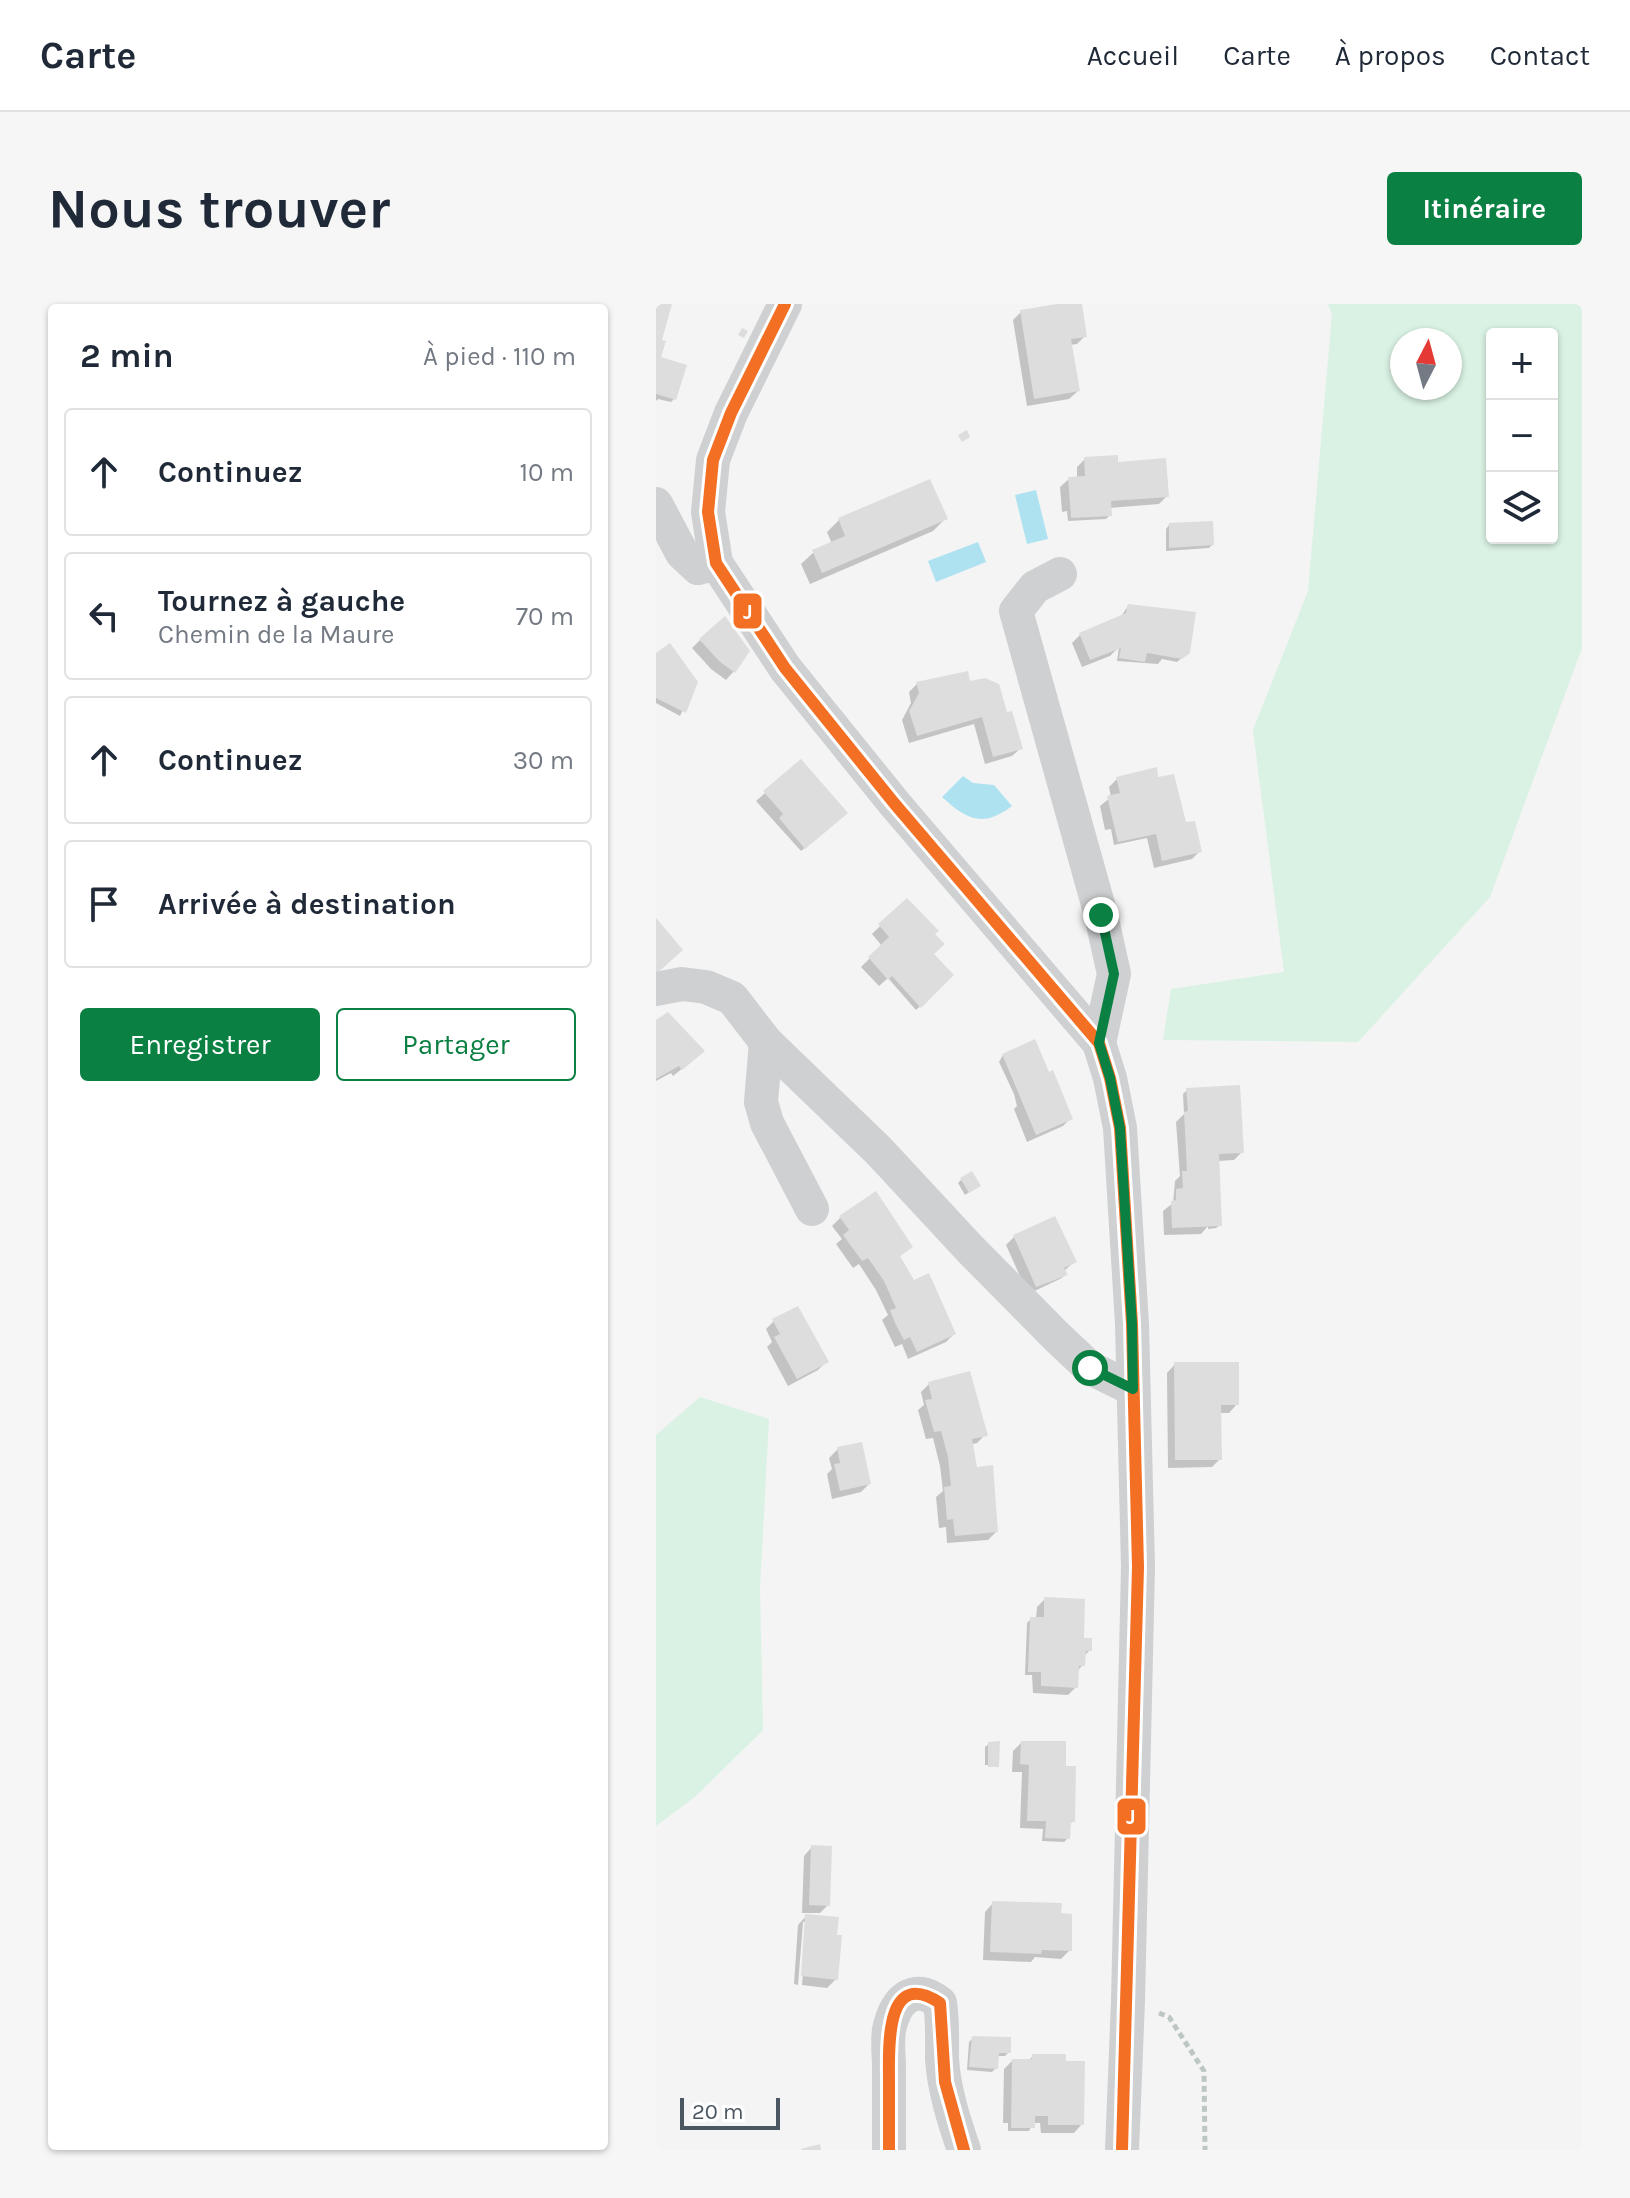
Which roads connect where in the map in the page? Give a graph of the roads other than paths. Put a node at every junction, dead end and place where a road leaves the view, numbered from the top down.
1 (785, 304) edge
2 (656, 504) edge
3 (716, 563) junction
4 (1060, 574) dead end
5 (656, 989) edge
6 (766, 1042) junction
7 (1099, 1043) junction
8 (812, 1209) dead end
9 (1133, 1389) junction
10 (889, 2150) edge
11 (964, 2150) edge
12 (1122, 2150) edge

1 - 3 street
2 - 3 street
3 - 7 street
4 - 7 street
5 - 6 street
6 - 8 street
6 - 9 street
7 - 9 street
9 - 12 street
10 - 11 street

